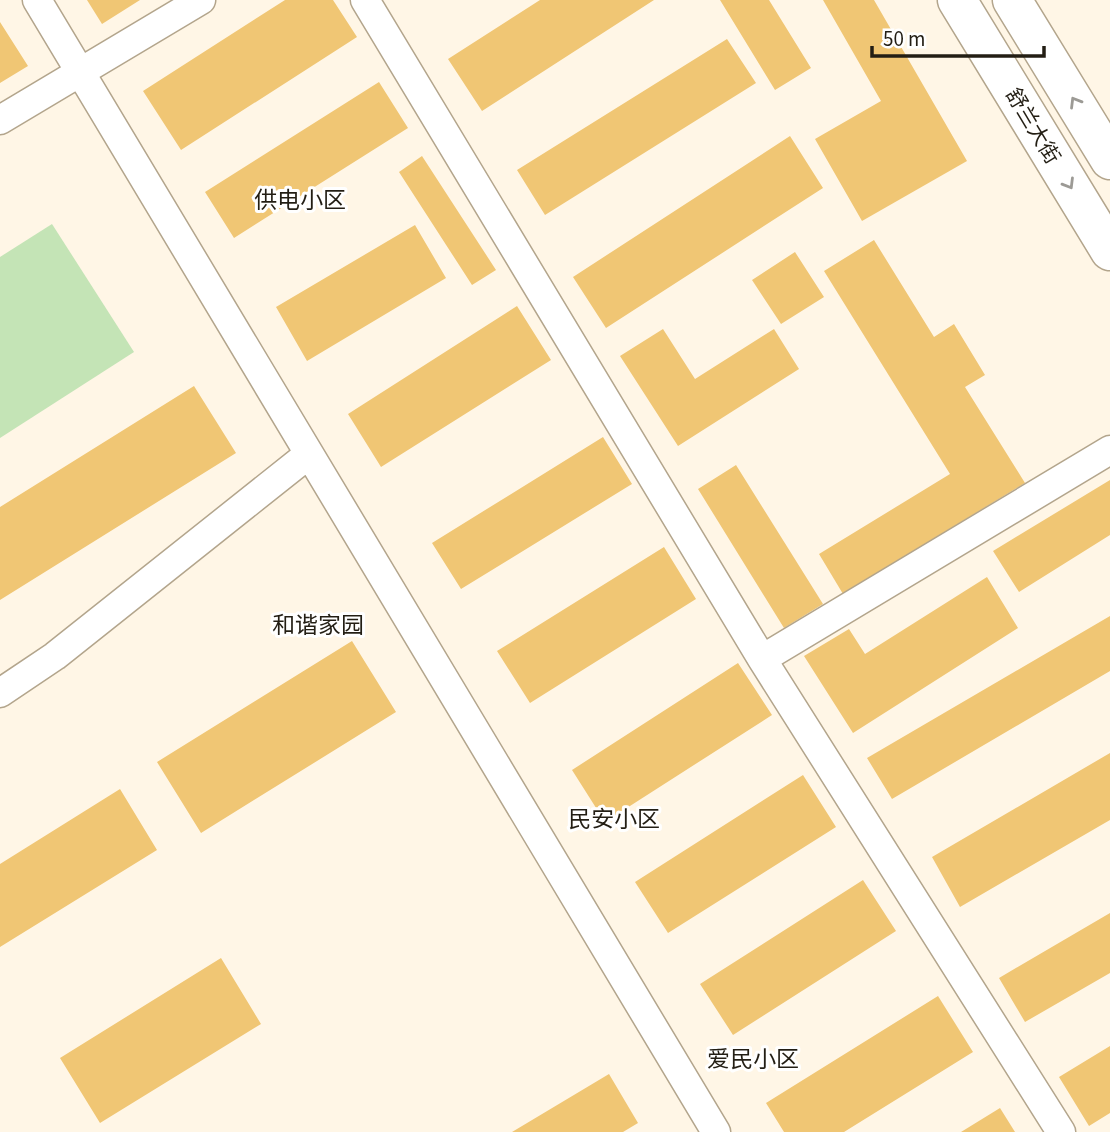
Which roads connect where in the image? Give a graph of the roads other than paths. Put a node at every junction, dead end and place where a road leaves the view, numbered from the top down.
1 (37, 0) edge
2 (201, 0) edge
3 (365, 0) edge
4 (957, 0) edge
5 (1013, 0) edge
6 (79, 71) junction
7 (0, 120) edge
8 (1110, 160) edge
9 (1110, 251) edge
10 (1110, 450) edge
11 (309, 454) junction
12 (762, 659) junction
13 (0, 693) edge
14 (716, 1132) edge
15 (1061, 1132) edge

1 - 6 street
2 - 6 street
3 - 12 street
4 -> 9 main road, 舒兰大街
8 -> 5 main road
6 - 7 street
6 - 11 street
10 - 12 street
11 - 13 street
11 - 14 street
12 - 15 street

